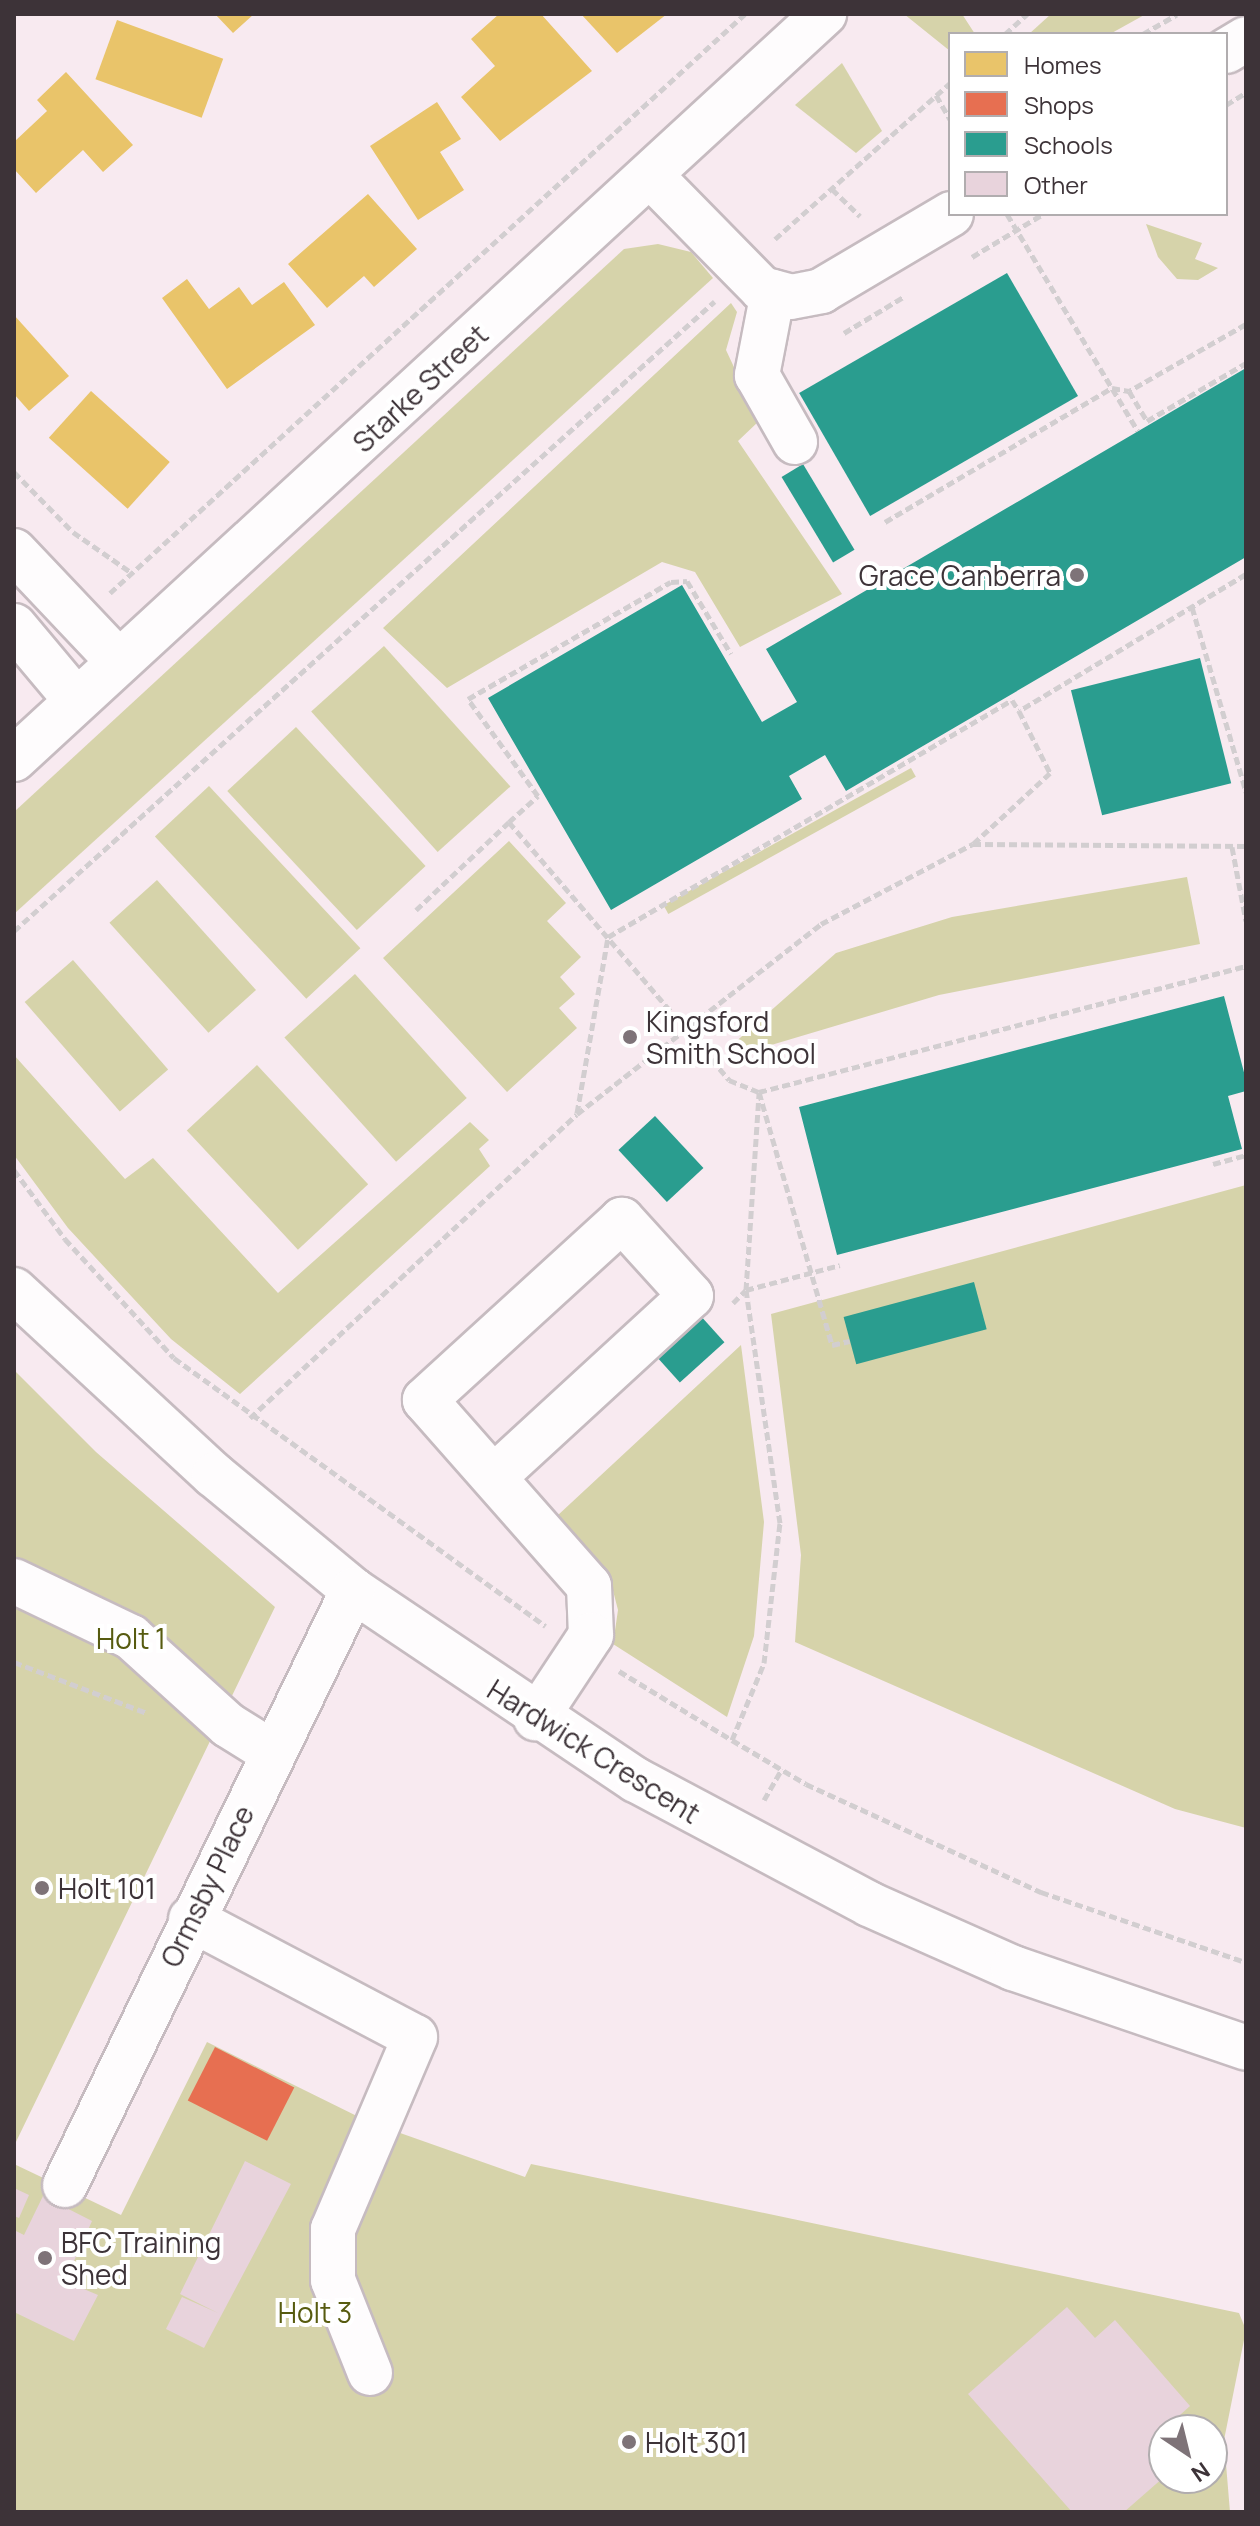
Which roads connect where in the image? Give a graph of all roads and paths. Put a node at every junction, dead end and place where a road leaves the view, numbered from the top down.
1 (745, 14) edge
2 (824, 14) edge
3 (1027, 14) edge
4 (1177, 14) edge
5 (1007, 32) edge
6 (1146, 32) edge
7 (1246, 39) edge
8 (1228, 50) edge
9 (948, 85) edge
10 (1246, 93) edge
11 (936, 95) junction
12 (1228, 104) edge
13 (948, 116) edge
14 (650, 175) junction
15 (832, 189) junction
16 (872, 210) dead end
17 (948, 216) edge
18 (1008, 216) edge
19 (757, 281) junction
20 (1246, 324) edge
21 (1246, 363) edge
22 (1112, 388) junction
23 (1129, 391) junction
24 (1138, 431) dead end
25 (795, 442) dead end
26 (14, 472) edge
27 (885, 522) dead end
28 (14, 551) edge
29 (1246, 574) edge
30 (1192, 607) junction
31 (14, 626) edge
32 (731, 654) dead end
33 (118, 661) junction
34 (76, 700) junction
35 (1019, 711) junction
36 (14, 759) edge
37 (1246, 792) edge
38 (509, 822) junction
39 (973, 844) junction
40 (1246, 846) edge
41 (1232, 847) junction
42 (416, 910) dead end
43 (1246, 921) edge
44 (14, 931) edge
45 (608, 937) junction
46 (1246, 966) edge
47 (686, 1029) junction
48 (759, 1092) junction
49 (577, 1114) junction
50 (1246, 1155) edge
51 (1213, 1164) dead end
52 (20, 1290) edge
53 (727, 1308) dead end
54 (850, 1341) dead end
55 (250, 1418) dead end
56 (495, 1476) junction
57 (14, 1581) edge
58 (353, 1590) junction
59 (14, 1662) edge
60 (536, 1718) junction
61 (162, 1720) dead end
62 (732, 1740) dead end
63 (273, 1753) junction
64 (191, 1919) junction
65 (1246, 1962) edge
66 (1246, 2048) edge
67 (65, 2185) dead end
68 (370, 2373) dead end

1 - 26 path
2 - 14 street, Starke Street
3 - 5 path
4 - 6 path
7 - 8 street
9 - 11 path
10 - 12 path
11 - 13 path
11 - 15 path
14 - 19 street
14 - 33 street, Starke Street
15 - 16 path
15 - 19 path
17 - 19 street
18 - 22 path
19 - 25 street
19 - 44 path
20 - 23 path
21 - 23 path
22 - 23 path
22 - 24 path
22 - 27 path
28 - 33 street
29 - 30 path
30 - 35 path
30 - 37 path
31 - 34 street
32 - 38 path
33 - 34 street, Starke Street
34 - 36 street, Starke Street
35 - 39 path
35 - 45 path
38 - 42 path
38 - 45 path
39 - 41 path
39 - 47 path
40 - 41 path
41 - 43 path
45 - 47 path
45 - 49 path
46 - 48 path
47 - 48 path
47 - 49 path
48 - 53 path
48 - 54 path
49 - 55 path
50 - 51 path
52 - 58 street, Hardwick Crescent
56 - 56 street
56 - 60 street
57 - 63 street
58 - 60 street, Hardwick Crescent
58 - 63 street, Ormsby Place
59 - 61 path
60 - 66 street, Hardwick Crescent
62 - 65 path
63 - 64 street, Ormsby Place
64 - 67 street, Ormsby Place
64 - 68 street

